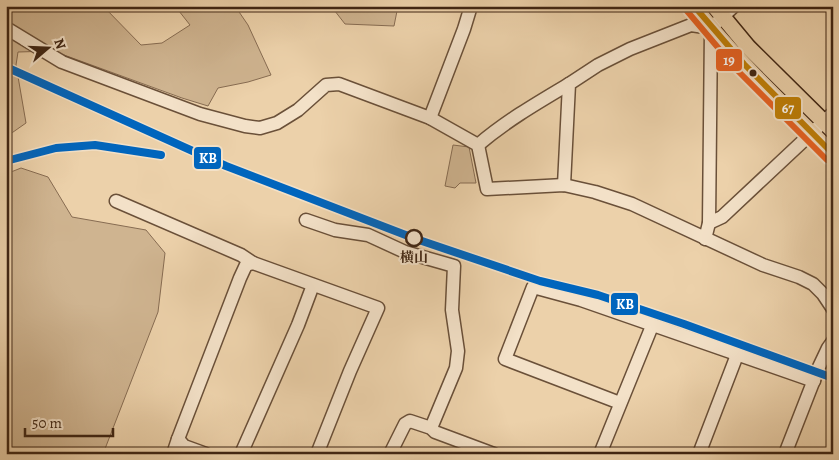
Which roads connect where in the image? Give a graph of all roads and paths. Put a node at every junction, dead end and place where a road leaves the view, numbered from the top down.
1 (471, 6) edge
2 (694, 6) edge
3 (734, 6) edge
4 (716, 17) edge
5 (6, 28) edge
6 (569, 84) junction
7 (430, 118) junction
8 (830, 122) edge
9 (812, 132) junction
10 (478, 145) junction
11 (833, 154) edge
12 (564, 185) junction
13 (116, 201) dead end
14 (306, 220) dead end
15 (710, 223) junction
16 (705, 239) junction
17 (253, 262) junction
18 (313, 285) junction
19 (833, 309) edge
20 (652, 326) junction
21 (833, 341) edge
22 (737, 355) junction
23 (814, 381) junction
24 (620, 403) junction
25 (432, 428) junction
26 (178, 440) junction
27 (173, 454) edge
28 (206, 454) edge
29 (241, 454) edge
30 (317, 454) edge
31 (390, 454) edge
32 (494, 454) edge
33 (600, 454) edge
34 (699, 454) edge
35 (786, 454) edge

1 - 7 street
2 - 4 main road
3 - 4 street
4 - 6 street
4 - 8 main road
4 - 9 main road
4 - 15 street
5 - 7 street
6 - 10 street
6 - 12 street
7 - 10 street
8 - 9 street
9 - 11 main road
9 - 15 street
10 - 12 street
12 - 16 street
13 - 17 street
14 - 25 street
15 - 16 street
16 - 19 street
17 - 18 street
17 - 26 street
18 - 29 street
18 - 30 street
20 - 22 street
20 - 24 street
20 - 24 street
21 - 23 street
22 - 23 street
22 - 34 street
23 - 35 street
24 - 33 street
25 - 31 street
25 - 32 street
26 - 27 street
26 - 28 street

